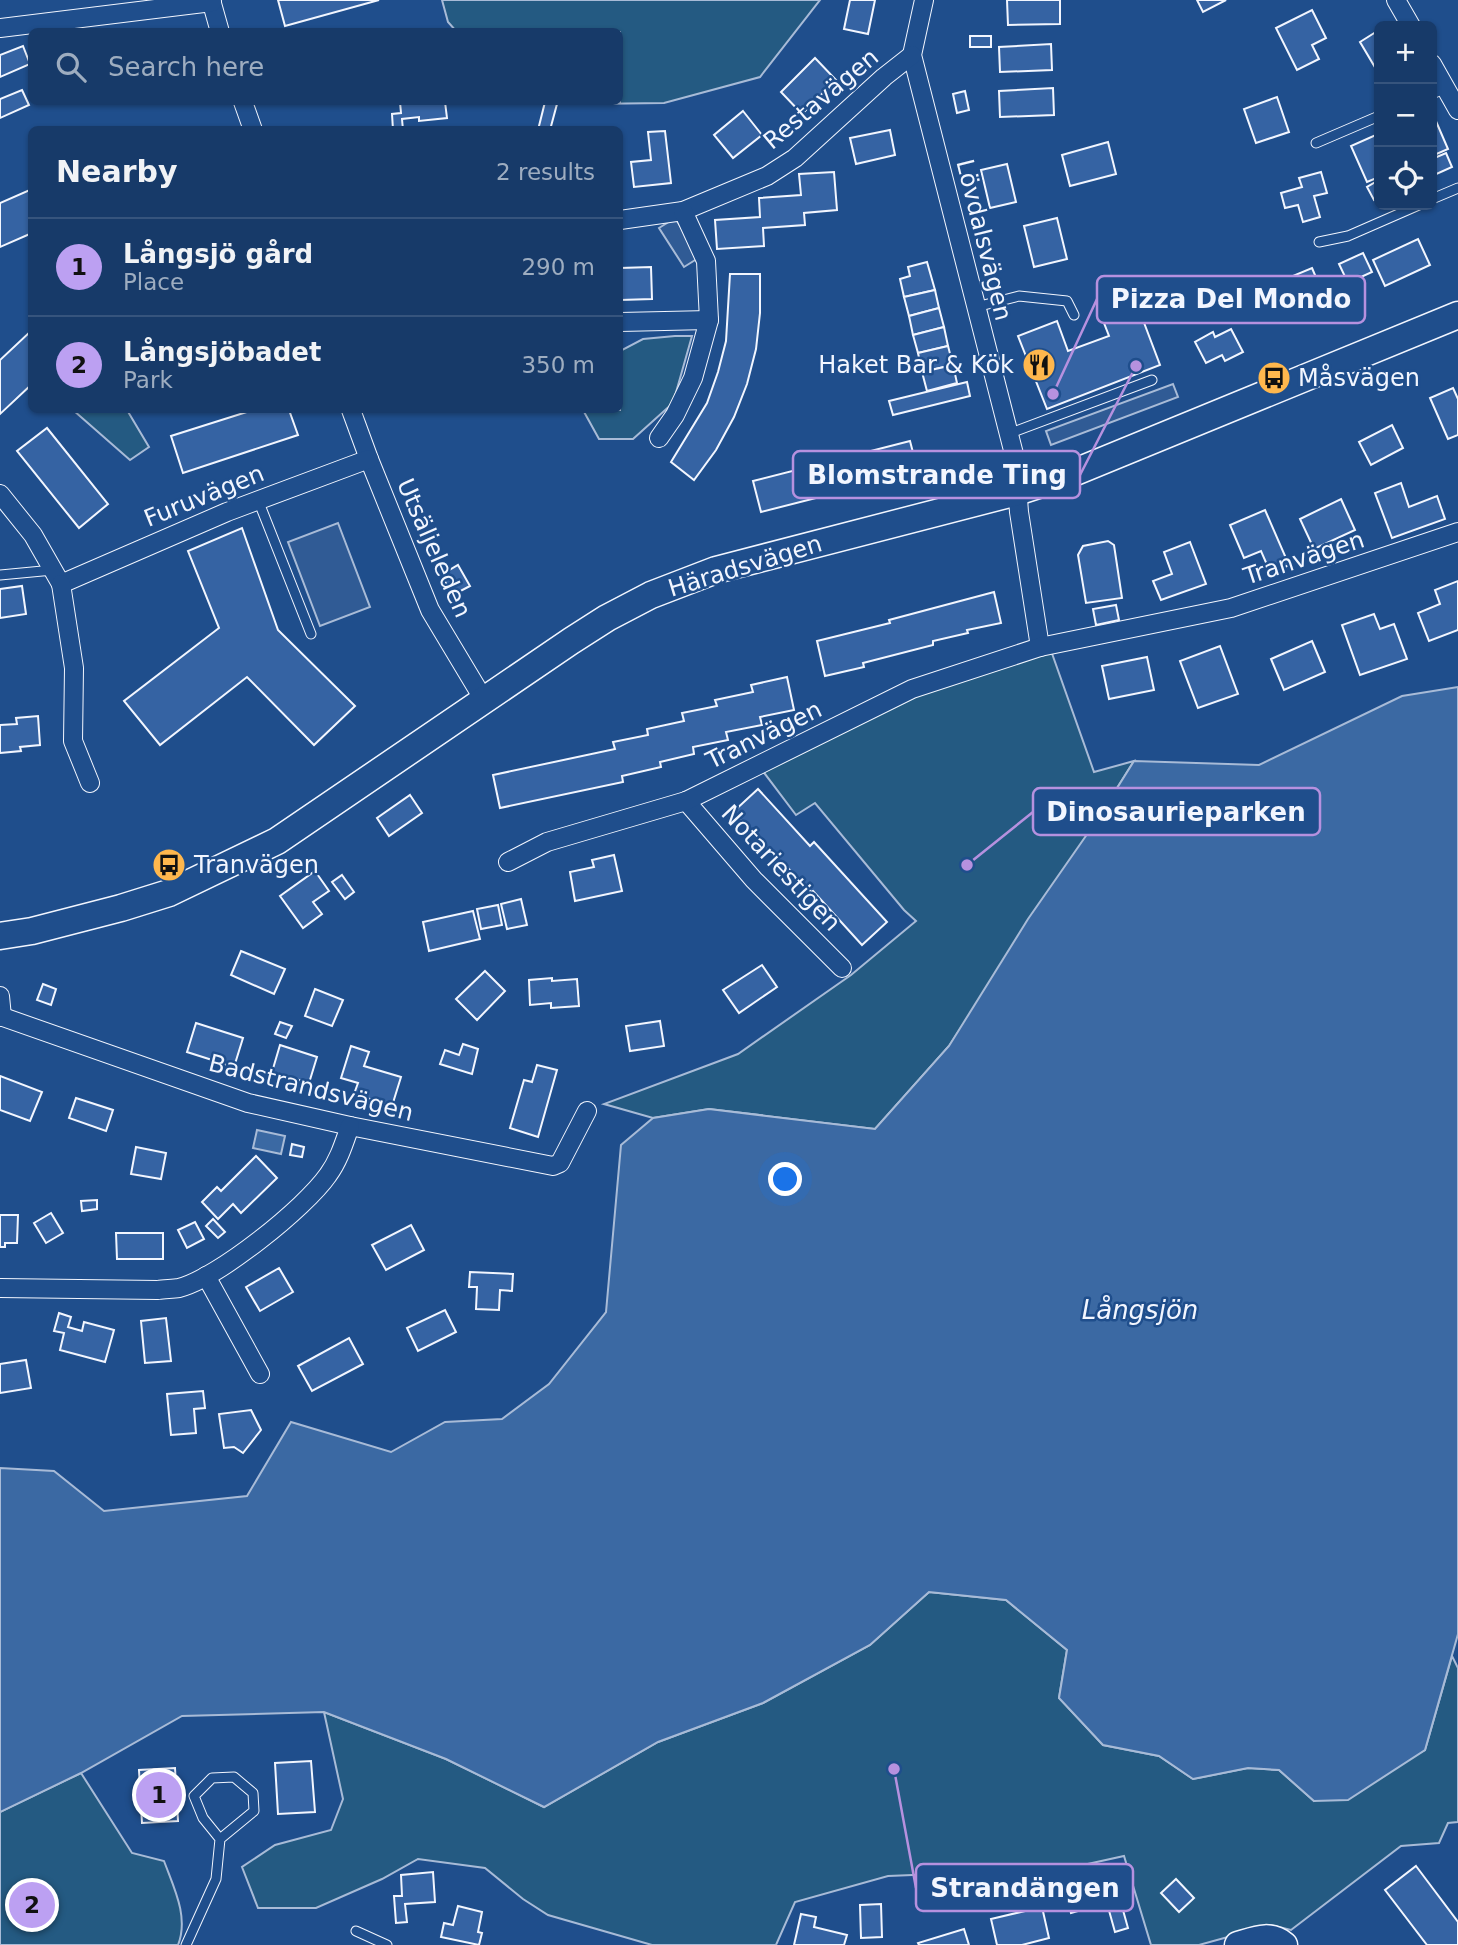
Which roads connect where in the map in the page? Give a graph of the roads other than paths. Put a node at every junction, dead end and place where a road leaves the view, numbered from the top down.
1 (924, 0) edge
2 (1396, 0) edge
3 (211, 1) edge
4 (1408, 21) edge
5 (0, 28) edge
6 (219, 28) edge
7 (912, 55) junction
8 (1439, 91) edge
9 (244, 105) edge
10 (1458, 110) edge
11 (1374, 118) edge
12 (252, 126) edge
13 (1315, 143) dead end
14 (1458, 188) edge
15 (1437, 197) edge
16 (1408, 210) edge
17 (683, 211) junction
18 (623, 220) edge
19 (1319, 242) dead end
20 (976, 307) junction
21 (1458, 314) edge
22 (1073, 315) dead end
23 (709, 320) junction
24 (623, 322) edge
25 (1152, 380) dead end
26 (352, 413) edge
27 (1008, 433) junction
28 (659, 438) dead end
29 (369, 459) junction
30 (1017, 492) junction
31 (0, 494) edge
32 (258, 500) junction
33 (1458, 532) edge
34 (0, 575) edge
35 (57, 577) junction
36 (311, 634) dead end
37 (1040, 647) junction
38 (484, 700) junction
39 (90, 783) dead end
40 (686, 800) junction
41 (508, 862) dead end
42 (0, 936) edge
43 (842, 968) dead end
44 (0, 996) edge
45 (1, 1016) edge
46 (587, 1111) dead end
47 (350, 1126) junction
48 (206, 1276) junction
49 (0, 1288) edge
50 (260, 1374) dead end
51 (220, 1839) junction
52 (356, 1931) dead end
53 (186, 1945) edge
54 (387, 1945) edge
55 (1238, 1945) edge
56 (1284, 1945) edge

1 - 7 street, Lövdalsvägen
2 - 4 street
3 - 5 street
3 - 6 street
7 - 17 street, Restavägen
7 - 20 street, Lövdalsvägen
8 - 10 street
9 - 12 street
11 - 13 lane
14 - 15 lane
16 - 19 lane
17 - 18 street, Restavägen
17 - 23 street
20 - 22 lane
20 - 27 street, Lövdalsvägen
21 - 30 street, Häradsvägen
23 - 24 street
23 - 28 street
25 - 27 lane
26 - 29 street, Utsäljeleden
27 - 30 street, Lövdalsvägen
29 - 32 street, Furuvägen
29 - 38 street, Utsäljeleden
30 - 37 street
30 - 38 street, Häradsvägen
31 - 35 street
32 - 35 street, Furuvägen
32 - 36 lane
33 - 37 street, Tranvägen
34 - 35 lane
35 - 39 street
37 - 40 street, Tranvägen
38 - 42 street, Häradsvägen
40 - 41 street, Tranvägen
40 - 43 street, Notariestigen
44 - 45 street, Badstrandsvägen
45 - 47 street, Badstrandsvägen
46 - 47 street, Badstrandsvägen
47 - 48 street
48 - 49 street
48 - 50 street
51 - 51 lane
51 - 53 lane
52 - 54 lane
55 - 56 street

